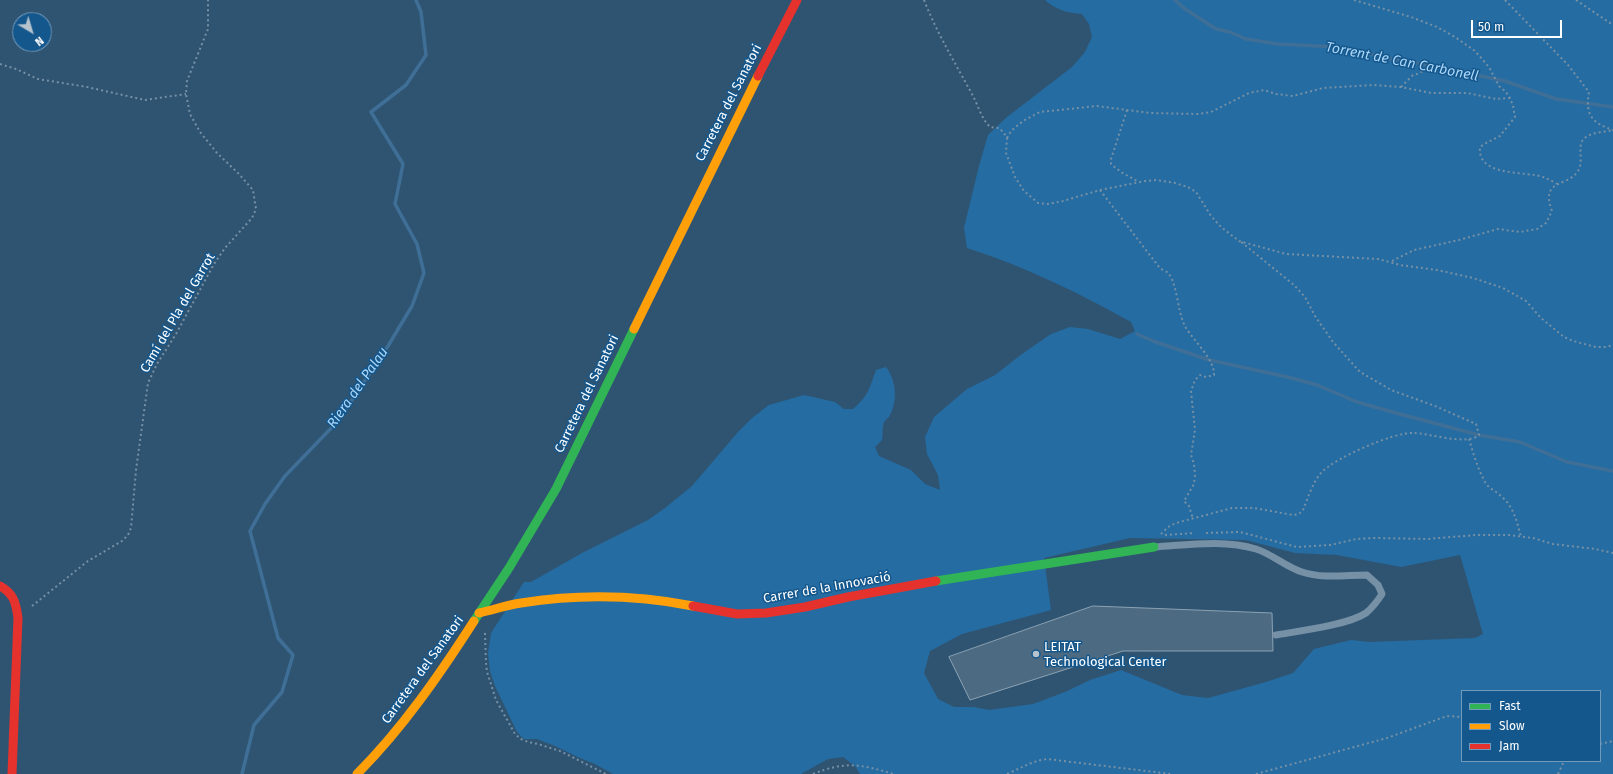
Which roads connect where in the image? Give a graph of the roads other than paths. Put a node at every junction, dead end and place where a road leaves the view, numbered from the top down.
1 (798, 0) edge
2 (1154, 547) joint
3 (0, 586) edge
4 (479, 614) junction
5 (1276, 635) dead end
6 (12, 774) edge
7 (357, 774) edge

1 - 4 street, Carretera del Sanatori
2 - 4 street, Carrer de la Innovació
2 - 5 lane
3 - 6 street
4 - 7 street, Carretera del Sanatori

